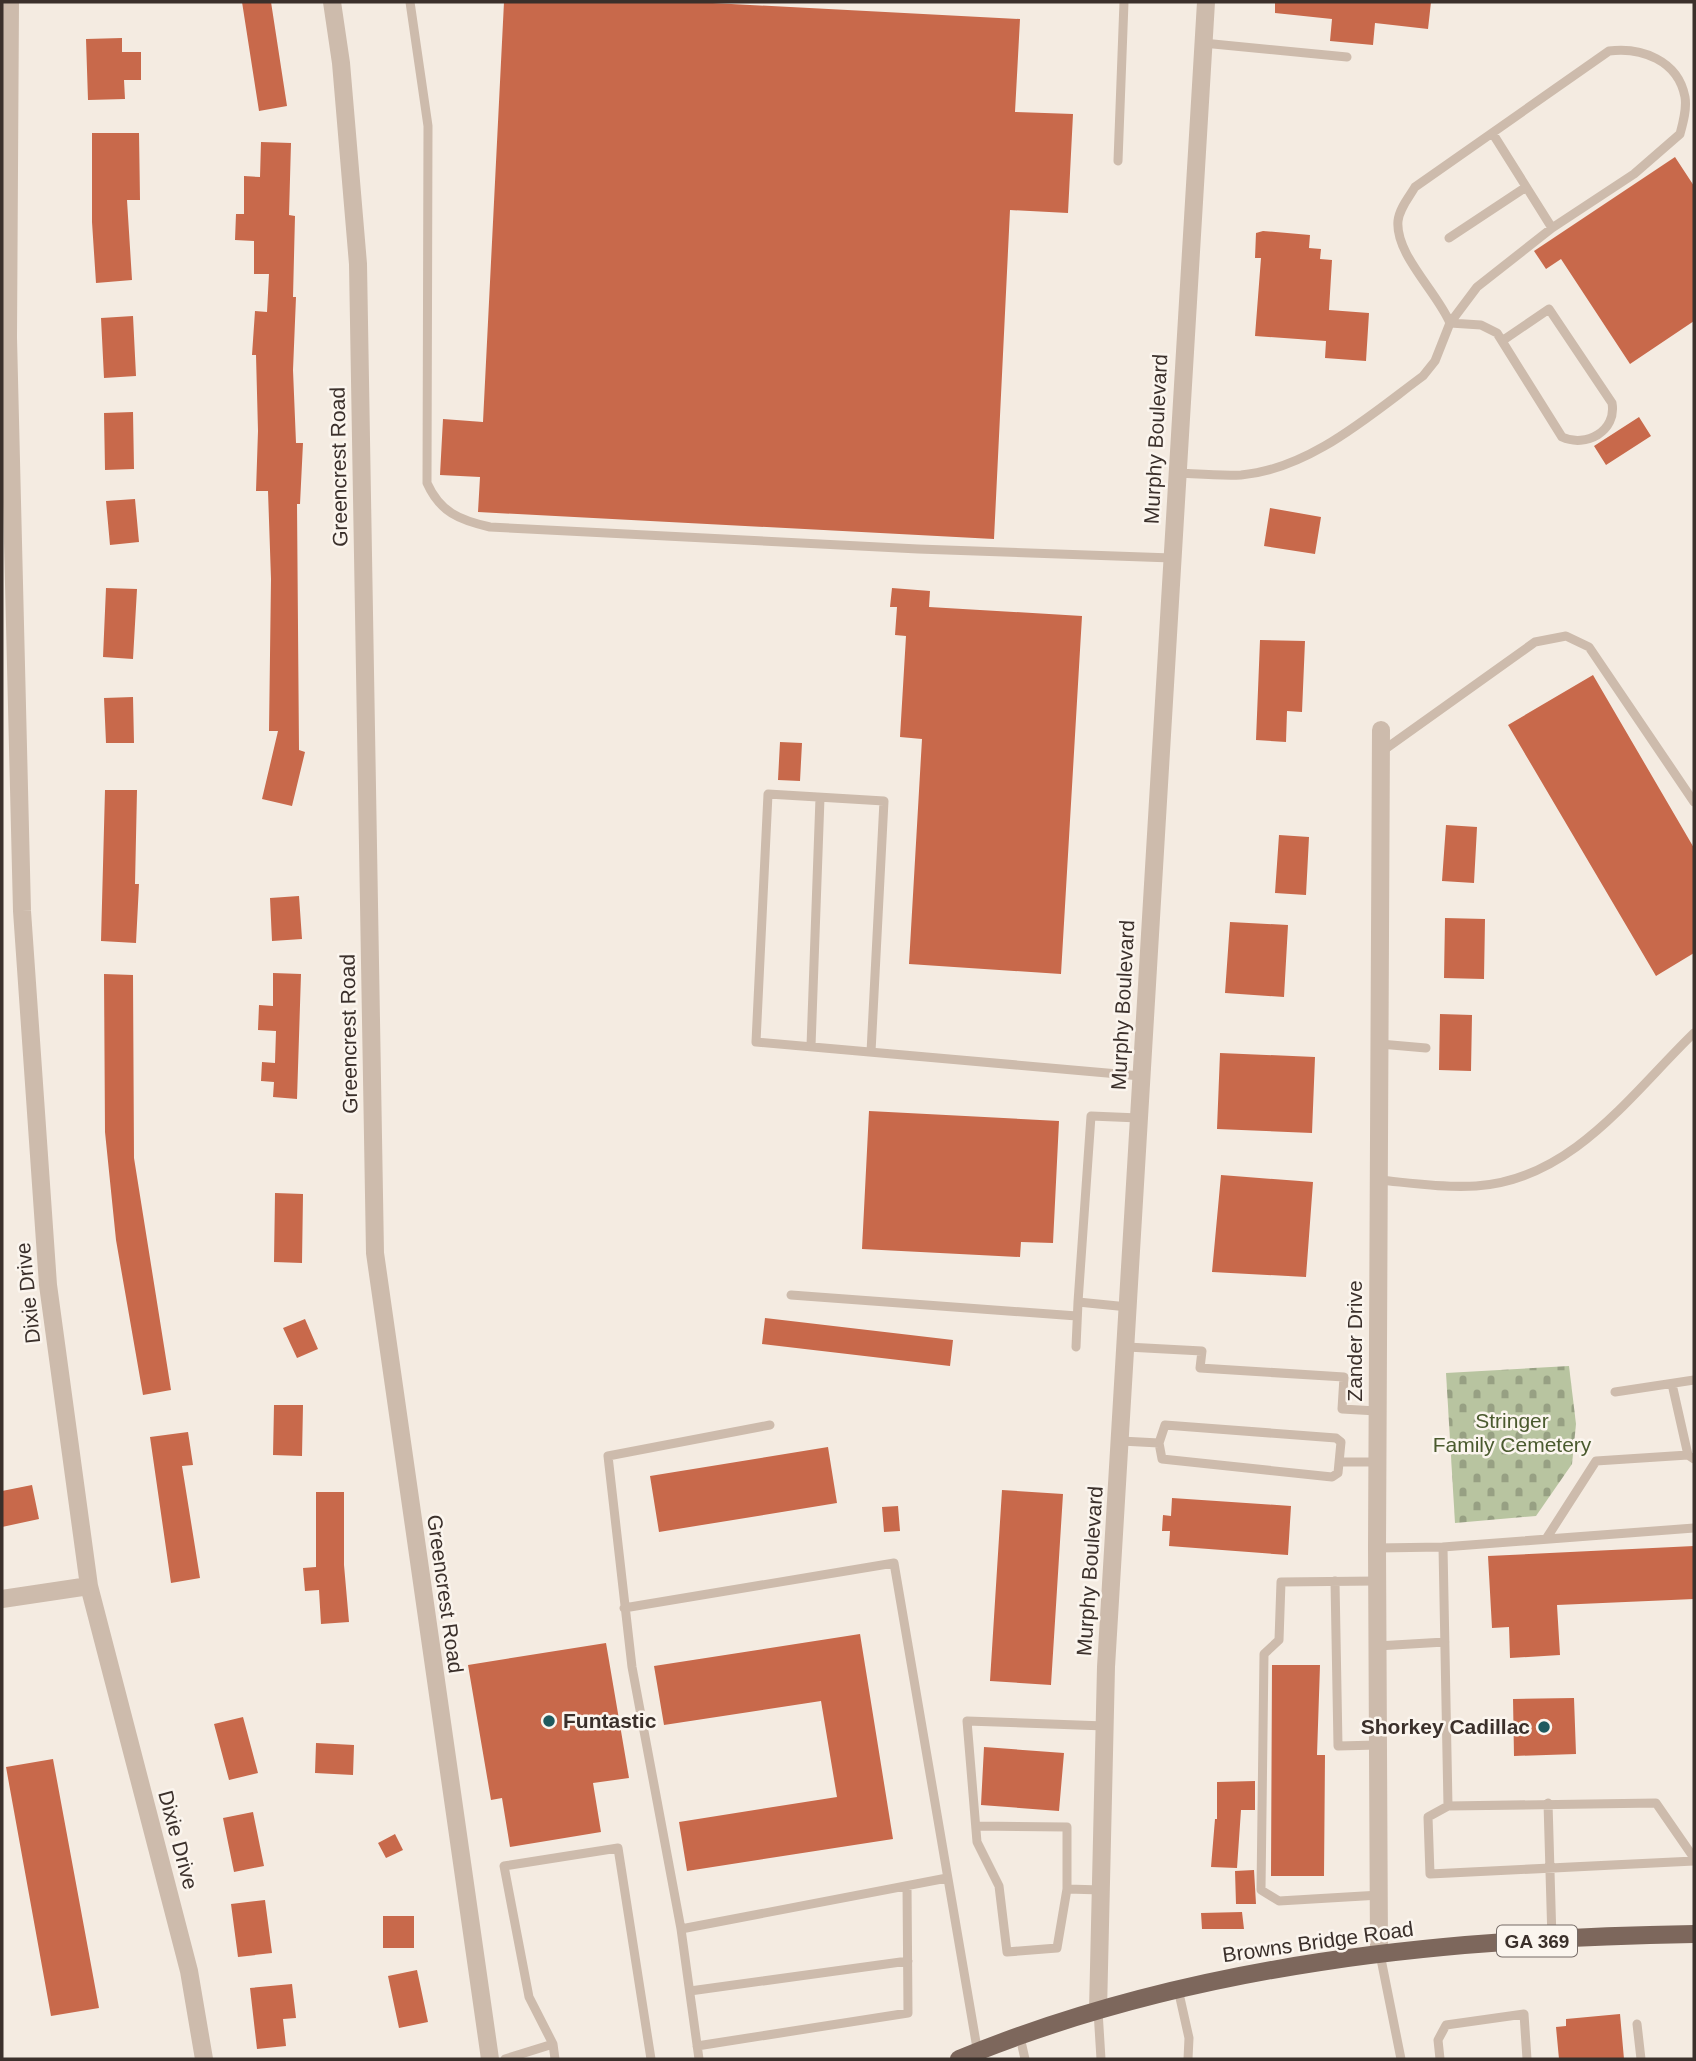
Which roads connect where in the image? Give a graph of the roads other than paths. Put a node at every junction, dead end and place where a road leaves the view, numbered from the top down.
1 (10, 2) edge
2 (331, 2) edge
3 (410, 2) edge
4 (1124, 2) edge
5 (1206, 2) edge
6 (1203, 43) junction
7 (1347, 57) dead end
8 (1493, 134) junction
9 (1118, 160) dead end
10 (1526, 187) junction
11 (1552, 228) junction
12 (1449, 238) dead end
13 (1450, 323) junction
14 (1502, 341) junction
15 (1177, 473) junction
16 (1172, 558) junction
17 (1381, 730) dead end
18 (1381, 752) junction
19 (820, 798) junction
20 (1694, 802) edge
21 (1694, 1033) edge
22 (1380, 1044) junction
23 (811, 1046) junction
24 (1426, 1048) dead end
25 (871, 1052) junction
26 (1141, 1076) junction
27 (1139, 1118) junction
28 (1379, 1180) junction
29 (791, 1295) dead end
30 (1078, 1302) junction
31 (1128, 1307) junction
32 (1077, 1316) junction
33 (1076, 1347) dead end
34 (1127, 1347) junction
35 (1694, 1380) edge
36 (1672, 1384) junction
37 (1615, 1392) dead end
38 (1377, 1412) junction
39 (770, 1425) dead end
40 (1121, 1441) junction
41 (1159, 1443) junction
42 (1691, 1457) edge
43 (1340, 1462) junction
44 (1377, 1462) junction
45 (1694, 1528) edge
46 (1546, 1539) junction
47 (1443, 1547) junction
48 (1377, 1548) junction
49 (1335, 1581) junction
50 (1377, 1581) junction
51 (89, 1586) junction
52 (2, 1599) edge
53 (624, 1608) junction
54 (1445, 1642) junction
55 (1377, 1646) junction
56 (1105, 1726) junction
57 (1379, 1745) junction
58 (1548, 1803) junction
59 (1448, 1806) junction
60 (976, 1826) junction
61 (1694, 1859) edge
62 (1550, 1870) junction
63 (947, 1878) junction
64 (907, 1886) junction
65 (1068, 1889) junction
66 (1102, 1890) junction
67 (1380, 1895) junction
68 (681, 1929) junction
69 (1694, 1934) edge
70 (1552, 1940) junction
71 (1379, 1952) junction
72 (908, 1961) junction
73 (1178, 1989) junction
74 (690, 1991) junction
75 (1098, 2011) junction
76 (1637, 2024) dead end
77 (1020, 2037) junction
78 (553, 2044) junction
79 (697, 2046) junction
80 (978, 2056) edge
81 (204, 2059) edge
82 (490, 2059) edge
83 (505, 2059) edge
84 (555, 2059) edge
85 (651, 2059) edge
86 (699, 2059) edge
87 (960, 2059) edge
88 (1025, 2059) edge
89 (1101, 2059) edge
90 (1188, 2059) edge
91 (1401, 2059) edge
92 (1440, 2059) edge
93 (1527, 2059) edge
94 (1641, 2059) edge

1 - 51 street, Dixie Drive
2 - 82 street, Greencrest Road
3 - 16 lane
4 - 9 lane
5 - 6 street, Murphy Boulevard
6 - 7 lane
6 - 15 street, Murphy Boulevard
8 - 10 lane
8 - 11 lane
8 - 13 lane
10 - 11 lane
10 - 12 lane
11 - 13 lane
13 - 14 lane
13 - 15 lane
14 - 14 lane
15 - 16 street, Murphy Boulevard
16 - 26 street, Murphy Boulevard
17 - 18 street, Zander Drive
18 - 20 lane
18 - 22 street, Zander Drive
19 - 23 lane
19 - 23 lane
19 - 25 lane
21 - 28 lane
22 - 24 lane
22 - 28 street, Zander Drive
23 - 25 lane
25 - 26 lane
26 - 27 street, Murphy Boulevard
27 - 30 lane
27 - 31 street, Murphy Boulevard
28 - 38 street, Zander Drive
29 - 32 lane
30 - 31 lane
30 - 32 lane
31 - 34 street, Murphy Boulevard
32 - 33 lane
34 - 38 lane
34 - 40 street, Murphy Boulevard
35 - 36 lane
36 - 37 lane
36 - 42 lane
38 - 44 street, Zander Drive
39 - 53 lane
40 - 41 lane
40 - 56 street, Murphy Boulevard
41 - 43 lane
41 - 43 lane
42 - 46 lane
43 - 44 lane
44 - 48 street, Zander Drive
45 - 46 lane
46 - 47 lane
47 - 48 lane
47 - 54 lane
48 - 50 street, Zander Drive
49 - 50 lane
49 - 57 lane
49 - 67 lane
50 - 55 street, Zander Drive
51 - 52 street
51 - 81 street, Dixie Drive
53 - 63 lane
53 - 68 lane
54 - 55 lane
54 - 59 lane
55 - 57 street, Zander Drive
56 - 60 lane
56 - 66 street, Murphy Boulevard
57 - 67 street, Zander Drive
58 - 59 lane
58 - 61 lane
58 - 62 lane
59 - 62 lane
60 - 65 lane
60 - 65 lane
61 - 62 lane
62 - 70 lane
63 - 64 lane
63 - 80 lane
64 - 68 lane
64 - 72 lane
65 - 66 lane
66 - 75 street, Murphy Boulevard
67 - 71 street, Zander Drive
68 - 74 lane
69 - 70 main road, Browns Bridge Road / GA 369
70 - 71 main road, Browns Bridge Road / GA 369
71 - 73 main road, Browns Bridge Road / GA 369
71 - 91 lane
72 - 74 lane
72 - 79 lane
73 - 75 main road, Browns Bridge Road / GA 369
73 - 90 lane
74 - 79 lane
75 - 77 main road, Browns Bridge Road / GA 369
75 - 89 lane
76 - 94 lane
77 - 80 main road, Browns Bridge Road / GA 369
77 - 88 lane
78 - 83 lane
78 - 84 lane
78 - 85 lane
79 - 86 lane
80 - 87 main road, Browns Bridge Road / GA 369
92 - 93 lane

